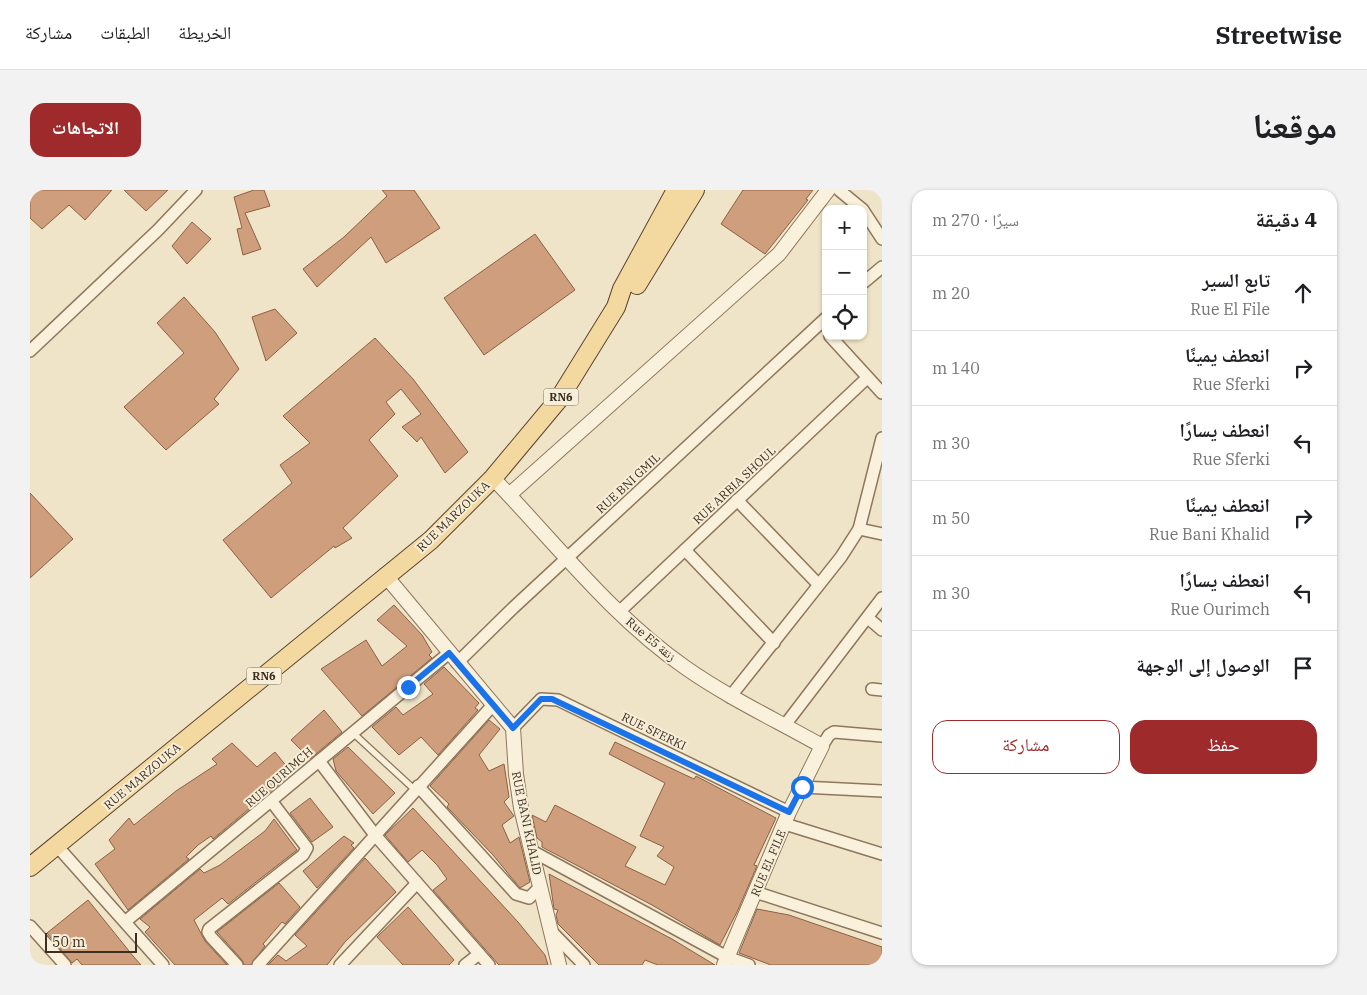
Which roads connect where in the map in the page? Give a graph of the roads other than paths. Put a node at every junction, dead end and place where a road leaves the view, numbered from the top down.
1 (196, 190) edge
2 (676, 190) edge
3 (695, 190) edge
4 (828, 190) edge
5 (839, 190) edge
6 (858, 205) edge
7 (867, 215) edge
8 (882, 239) edge
9 (882, 267) edge
10 (867, 280) edge
11 (616, 307) junction
12 (822, 326) edge
13 (834, 340) edge
14 (30, 351) edge
15 (867, 378) junction
16 (882, 393) edge
17 (882, 438) edge
18 (493, 478) junction
19 (510, 495) junction
20 (737, 500) junction
21 (859, 530) junction
22 (882, 534) edge
23 (685, 550) junction
24 (568, 558) junction
25 (385, 575) junction
26 (818, 584) junction
27 (882, 598) edge
28 (619, 612) junction
29 (868, 618) junction
30 (882, 630) edge
31 (774, 643) junction
32 (453, 658) junction
33 (730, 697) junction
34 (493, 705) junction
35 (785, 725) junction
36 (513, 728) junction
37 (352, 733) junction
38 (882, 736) edge
39 (825, 741) junction
40 (319, 760) junction
41 (802, 787) junction
42 (417, 788) junction
43 (882, 791) edge
44 (272, 802) junction
45 (787, 818) junction
46 (375, 836) junction
47 (58, 846) junction
48 (532, 851) junction
49 (882, 854) edge
50 (30, 868) edge
51 (417, 883) junction
52 (540, 888) junction
53 (755, 892) junction
54 (126, 921) junction
55 (30, 926) edge
56 (551, 931) junction
57 (882, 933) edge
58 (479, 954) junction
59 (725, 961) edge
60 (65, 965) edge
61 (163, 965) edge
62 (237, 965) edge
63 (258, 965) edge
64 (340, 965) edge
65 (465, 965) edge
66 (489, 965) edge
67 (559, 965) edge
68 (584, 965) edge
69 (749, 965) edge

1 - 14 street
2 - 11 main road, RN6
3 - 11 main road, RN6
4 - 19 street, RUE MARZOUKA
5 - 6 street
7 - 8 street
9 - 10 street
11 - 18 main road, RN6
12 - 24 street, RUE BNI GMIL
13 - 15 street
15 - 16 street
15 - 20 street, RUE ARBIA SHOUL
17 - 21 street
18 - 19 street, RUE MARZOUKA
18 - 25 main road, RUE MARZOUKA / RN6
19 - 24 street, Rue E5 زنقة
20 - 23 street, RUE ARBIA SHOUL
20 - 26 street
21 - 22 street
21 - 26 street
23 - 28 street, RUE ARBIA SHOUL
23 - 31 street
24 - 28 street, Rue E5 زنقة
24 - 32 street, RUE BNI GMIL
25 - 32 street
25 - 47 main road, RUE MARZOUKA / RN6
26 - 31 street
27 - 29 street
28 - 33 street, Rue E5 زنقة
29 - 30 street
29 - 35 street
31 - 33 street
32 - 34 street
32 - 37 street, RUE OURIMCH
33 - 35 street, Rue E5 زنقة
34 - 36 street
34 - 42 street
35 - 39 street, Rue E5 زنقة
36 - 45 street, RUE SFERKI
36 - 48 street, RUE BANI KHALID
37 - 40 street, RUE OURIMCH
37 - 42 lane
38 - 39 street
39 - 41 street, RUE EL FILE
40 - 44 street, RUE OURIMCH
40 - 46 street
41 - 43 street
41 - 45 street, RUE EL FILE
42 - 46 street
42 - 52 street
44 - 54 street, RUE OURIMCH
44 - 62 street
45 - 49 street, RUE SFERKI
45 - 53 street, RUE EL FILE
46 - 51 street
46 - 63 street
47 - 50 main road, RUE MARZOUKA / RN6
47 - 54 street
48 - 52 street, RUE BANI KHALID
48 - 59 street
51 - 58 street
51 - 64 street
52 - 56 street, RUE BANI KHALID
53 - 57 street
53 - 59 street, RUE EL FILE
54 - 61 street
55 - 60 street
56 - 67 street, RUE BANI KHALID
56 - 68 street
58 - 65 street
58 - 66 street
59 - 69 street

